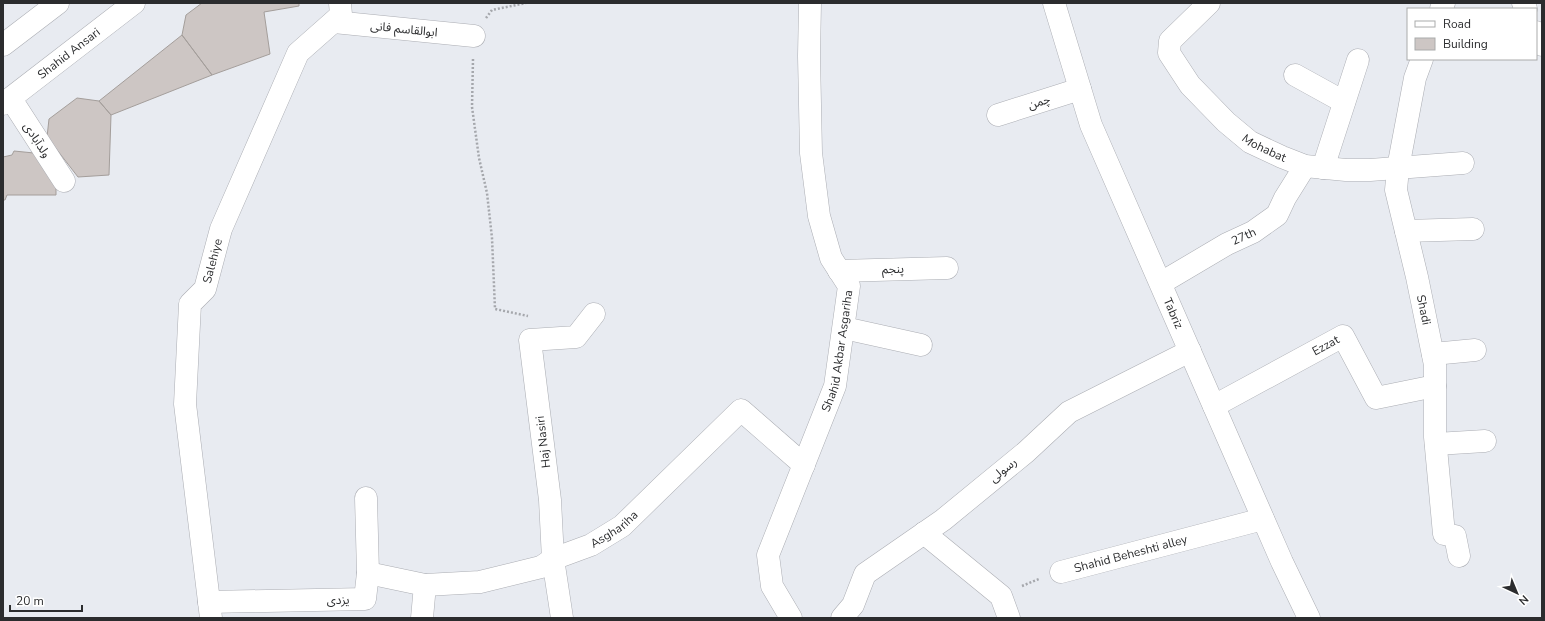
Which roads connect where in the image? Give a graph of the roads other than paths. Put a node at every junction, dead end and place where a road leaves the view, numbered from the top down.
1 (58, 3) edge
2 (134, 3) edge
3 (810, 3) edge
4 (1054, 3) edge
5 (1209, 3) edge
6 (337, 12) edge
7 (1537, 34) edge
8 (474, 36) road end
9 (3, 45) edge
10 (1542, 46) edge
11 (1358, 60) dead end
12 (1422, 60) edge
13 (1295, 75) dead end
14 (1080, 89) junction
15 (7, 102) edge
16 (1344, 102) junction
17 (998, 115) dead end
18 (1463, 163) dead end
19 (1314, 167) junction
20 (1398, 168) junction
21 (64, 181) dead end
22 (1473, 229) dead end
23 (1406, 231) junction
24 (947, 268) dead end
25 (839, 271) junction
26 (1161, 283) junction
27 (594, 314) dead end
28 (844, 328) junction
29 (921, 345) dead end
30 (1475, 350) dead end
31 (1190, 351) junction
32 (1433, 354) junction
33 (1435, 386) junction
34 (1214, 406) junction
35 (1485, 441) dead end
36 (1436, 444) junction
37 (804, 466) junction
38 (366, 498) dead end
39 (1263, 519) junction
40 (924, 533) junction
41 (1459, 556) dead end
42 (553, 559) junction
43 (1061, 572) road end
44 (368, 573) junction
45 (425, 585) junction
46 (210, 610) edge
47 (422, 618) edge
48 (562, 618) edge
49 (791, 618) edge
50 (842, 618) edge
51 (1009, 618) edge
52 (1309, 618) edge

1 - 9 street
2 - 15 street, Shahid Ansari
3 - 25 street, Shahid Akbar Asgariha
4 - 14 street, Tabriz
5 - 19 street, Mohabat
6 - 8 street, ابوالقاسم فانی
6 - 46 street, Salehiye
7 - 10 street
11 - 16 street, 27th
12 - 20 street, Shadi
13 - 16 street
14 - 17 street, چمن
14 - 26 street, Tabriz
15 - 21 street, ولدآبادی
16 - 19 street, 27th
18 - 20 street, Mohabat
19 - 20 street, Mohabat
19 - 26 street, 27th
20 - 23 street, Shadi
22 - 23 street
23 - 32 street, Shadi
24 - 25 street, پنجم
25 - 28 street, Shahid Akbar Asgariha
26 - 31 street, Tabriz
27 - 42 street, Haj Nasiri
28 - 29 street
28 - 37 street, Shahid Akbar Asgariha
30 - 32 street
31 - 34 street, Tabriz
31 - 40 street, رسولی
32 - 33 street, Shadi
33 - 34 street, Ezzat
33 - 36 street, Shadi
34 - 39 street, Tabriz
35 - 36 street
36 - 41 street, Shadi
37 - 42 street, Asghariha
37 - 49 street, Shahid Akbar Asgariha
38 - 44 street, یزدی
39 - 43 street, Shahid Beheshti alley
39 - 52 street, Tabriz
40 - 50 street, رسولی
40 - 51 street
42 - 45 street, Asghariha
42 - 48 street, Haj Nasiri
44 - 45 street, Asghariha
44 - 46 street, یزدی
45 - 47 street

